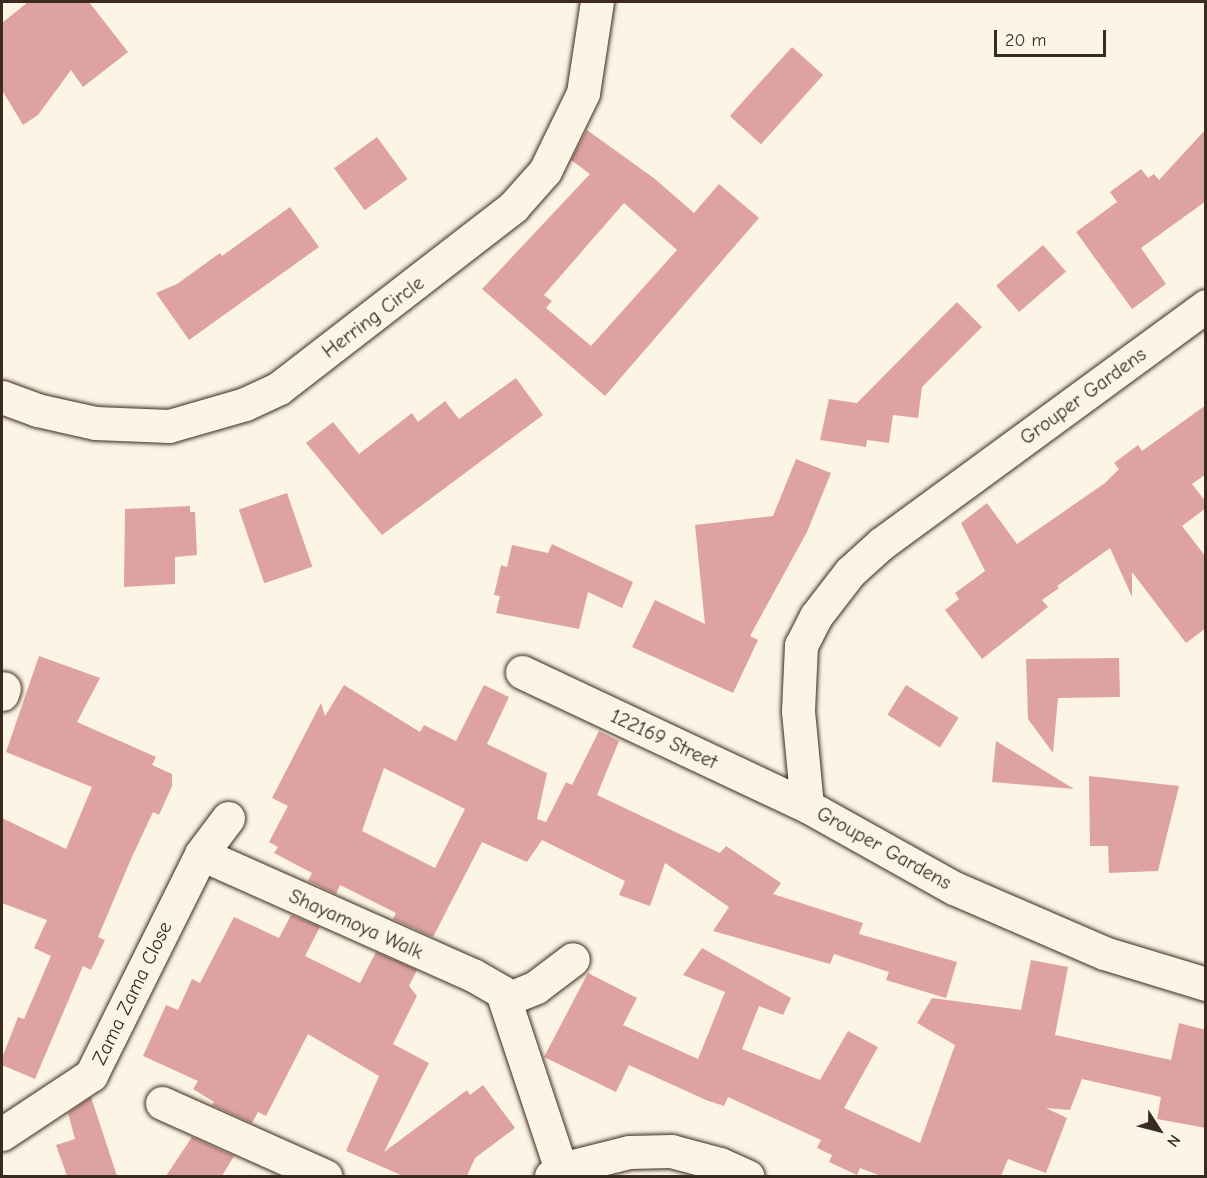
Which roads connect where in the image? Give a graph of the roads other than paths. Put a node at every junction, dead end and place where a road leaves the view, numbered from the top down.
1 (597, 2) edge
2 (1206, 306) edge
3 (2, 397) edge
4 (522, 672) dead end
5 (807, 806) junction
6 (228, 818) dead end
7 (201, 854) junction
8 (573, 959) dead end
9 (1206, 984) edge
10 (507, 999) junction
11 (162, 1102) dead end
12 (2, 1134) edge
13 (556, 1173) edge
14 (325, 1176) edge
15 (747, 1176) edge

1 - 3 street, Herring Circle
2 - 5 street, Grouper Gardens
4 - 5 street, 122169 Street
5 - 9 street, Grouper Gardens
6 - 7 street, Zama Zama Close
7 - 10 street, Shayamoya Walk
7 - 12 street, Zama Zama Close
8 - 10 street
10 - 13 street
11 - 14 street
13 - 15 street

